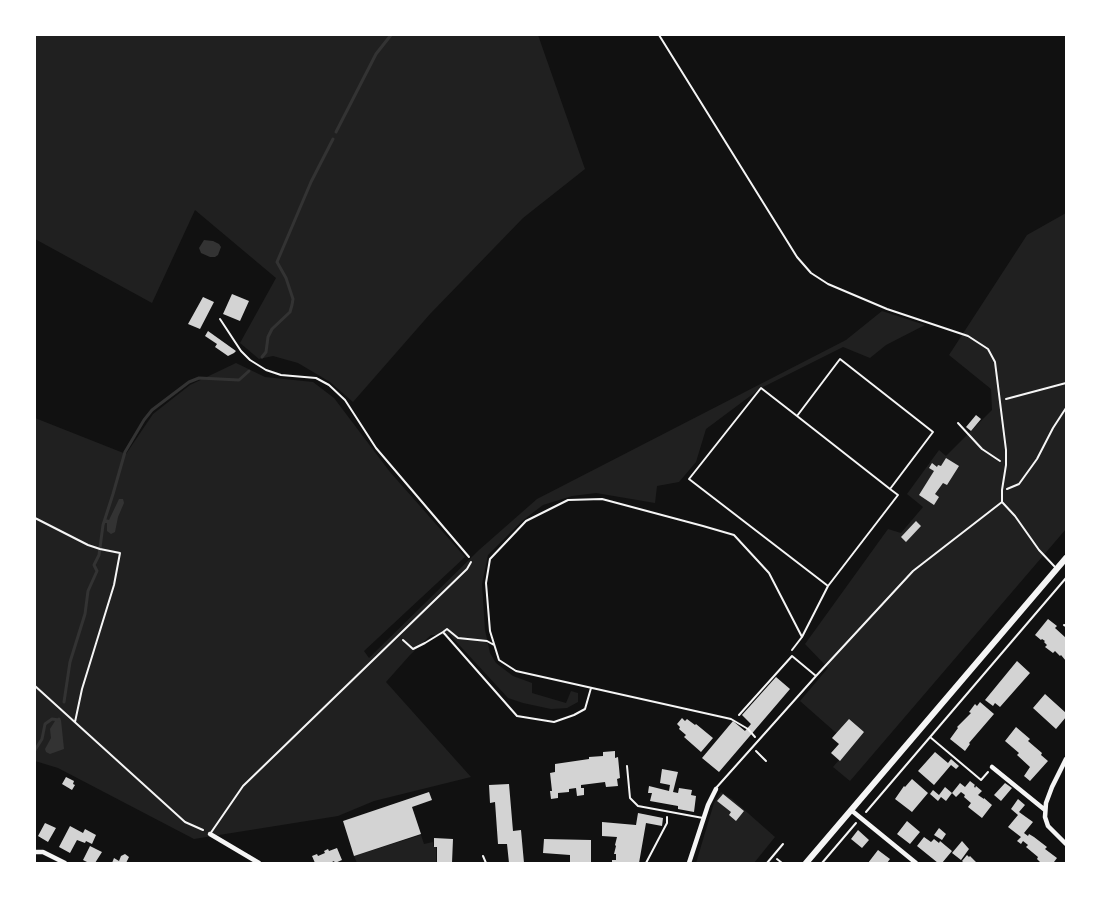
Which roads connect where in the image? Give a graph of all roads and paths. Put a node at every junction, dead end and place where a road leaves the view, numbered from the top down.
1 (659, 35) edge
2 (220, 319) dead end
3 (1066, 382) edge
4 (999, 401) junction
5 (1066, 408) edge
6 (797, 416) junction
7 (958, 423) dead end
8 (1006, 465) junction
9 (890, 488) junction
10 (1002, 490) junction
11 (1002, 502) junction
12 (35, 518) edge
13 (1066, 558) edge
14 (470, 562) joint
15 (1057, 569) junction
16 (1066, 578) edge
17 (828, 586) junction
18 (442, 632) junction
19 (398, 636) junction
20 (802, 637) junction
21 (494, 645) junction
22 (791, 650) dead end
23 (816, 676) junction
24 (35, 686) edge
25 (591, 688) junction
26 (739, 715) dead end
27 (75, 722) junction
28 (930, 737) junction
29 (758, 741) junction
30 (752, 748) junction
31 (1066, 759) edge
32 (766, 761) dead end
33 (627, 766) dead end
34 (992, 768) joint
35 (716, 789) joint
36 (852, 810) junction
37 (1045, 810) junction
38 (668, 812) junction
39 (703, 818) junction
40 (861, 818) junction
41 (210, 834) junction
42 (784, 844) dead end
43 (1066, 844) edge
44 (35, 852) edge
45 (483, 856) dead end
46 (65, 863) edge
47 (259, 863) edge
48 (486, 863) edge
49 (646, 863) edge
50 (688, 863) edge
51 (767, 863) edge
52 (806, 863) edge
53 (822, 863) edge
54 (916, 863) edge

1 - 4 lane
2 - 14 path
3 - 4 path
4 - 8 lane
5 - 10 path
6 - 9 path
6 - 9 path
6 - 17 path
7 - 8 path
8 - 10 lane
9 - 17 path
10 - 11 lane
11 - 15 lane
11 - 23 lane
12 - 27 path
13 - 15 main road
14 - 19 lane
15 - 36 main road
16 - 28 path
17 - 20 path
18 - 19 path
18 - 21 path
18 - 25 path
19 - 41 lane
20 - 21 path
20 - 22 path
21 - 25 path
23 - 26 lane
23 - 29 lane
24 - 27 path
25 - 29 path
27 - 41 path
28 - 34 path
28 - 40 path
29 - 30 lane
30 - 32 path
30 - 35 lane
31 - 37 street
33 - 38 lane
34 - 37 street
35 - 39 street
36 - 40 street
36 - 52 main road
37 - 43 street
38 - 39 lane
38 - 49 path
39 - 50 street
40 - 53 path
40 - 54 street
41 - 47 street
42 - 51 lane
44 - 46 street
45 - 48 lane

